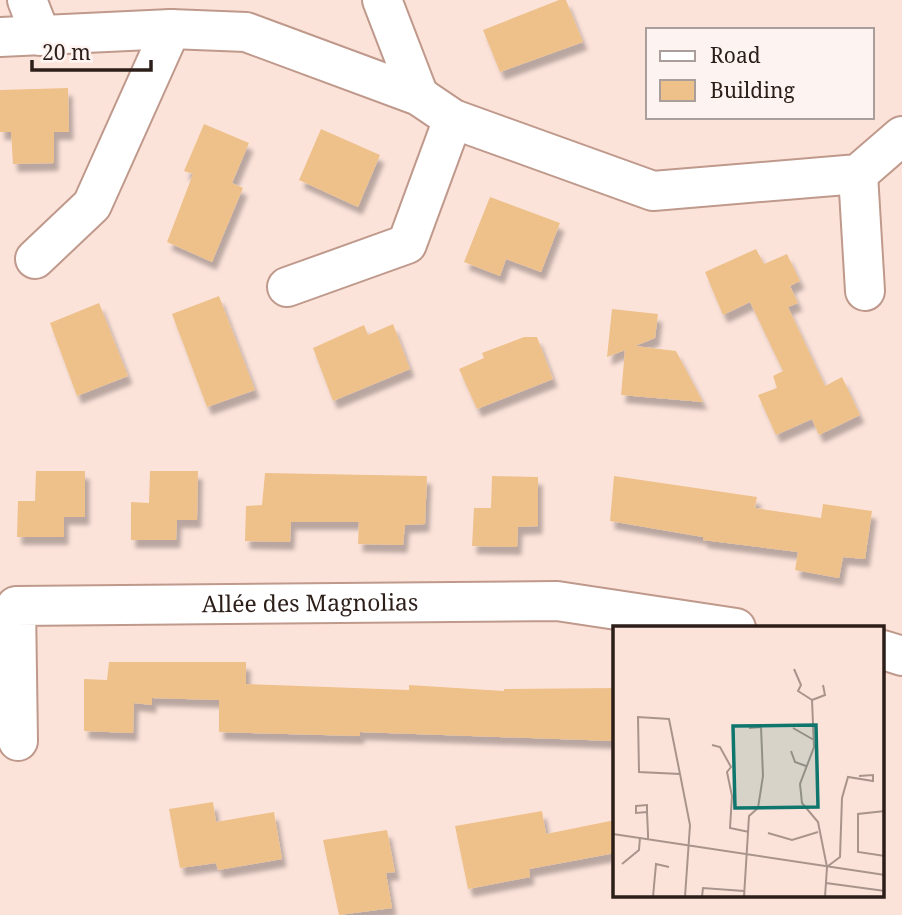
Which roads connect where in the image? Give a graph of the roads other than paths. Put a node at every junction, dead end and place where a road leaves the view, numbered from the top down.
1 (27, 0) edge
2 (382, 0) edge
3 (171, 29) junction
4 (41, 36) junction
5 (0, 37) edge
6 (419, 96) junction
7 (453, 119) junction
8 (902, 136) edge
9 (858, 174) junction
10 (35, 259) dead end
11 (287, 287) dead end
12 (865, 291) dead end
13 (8, 602) edge
14 (723, 626) edge
15 (884, 650) edge
16 (902, 656) edge
17 (19, 741) dead end

1 - 4 street
2 - 6 street
3 - 4 street
3 - 6 street
3 - 10 street
4 - 5 street
6 - 7 street
7 - 9 street
7 - 11 street
8 - 9 street
9 - 12 street
13 - 14 street, Allée des Magnolias
13 - 17 street, Allée des Magnolias
15 - 16 street

